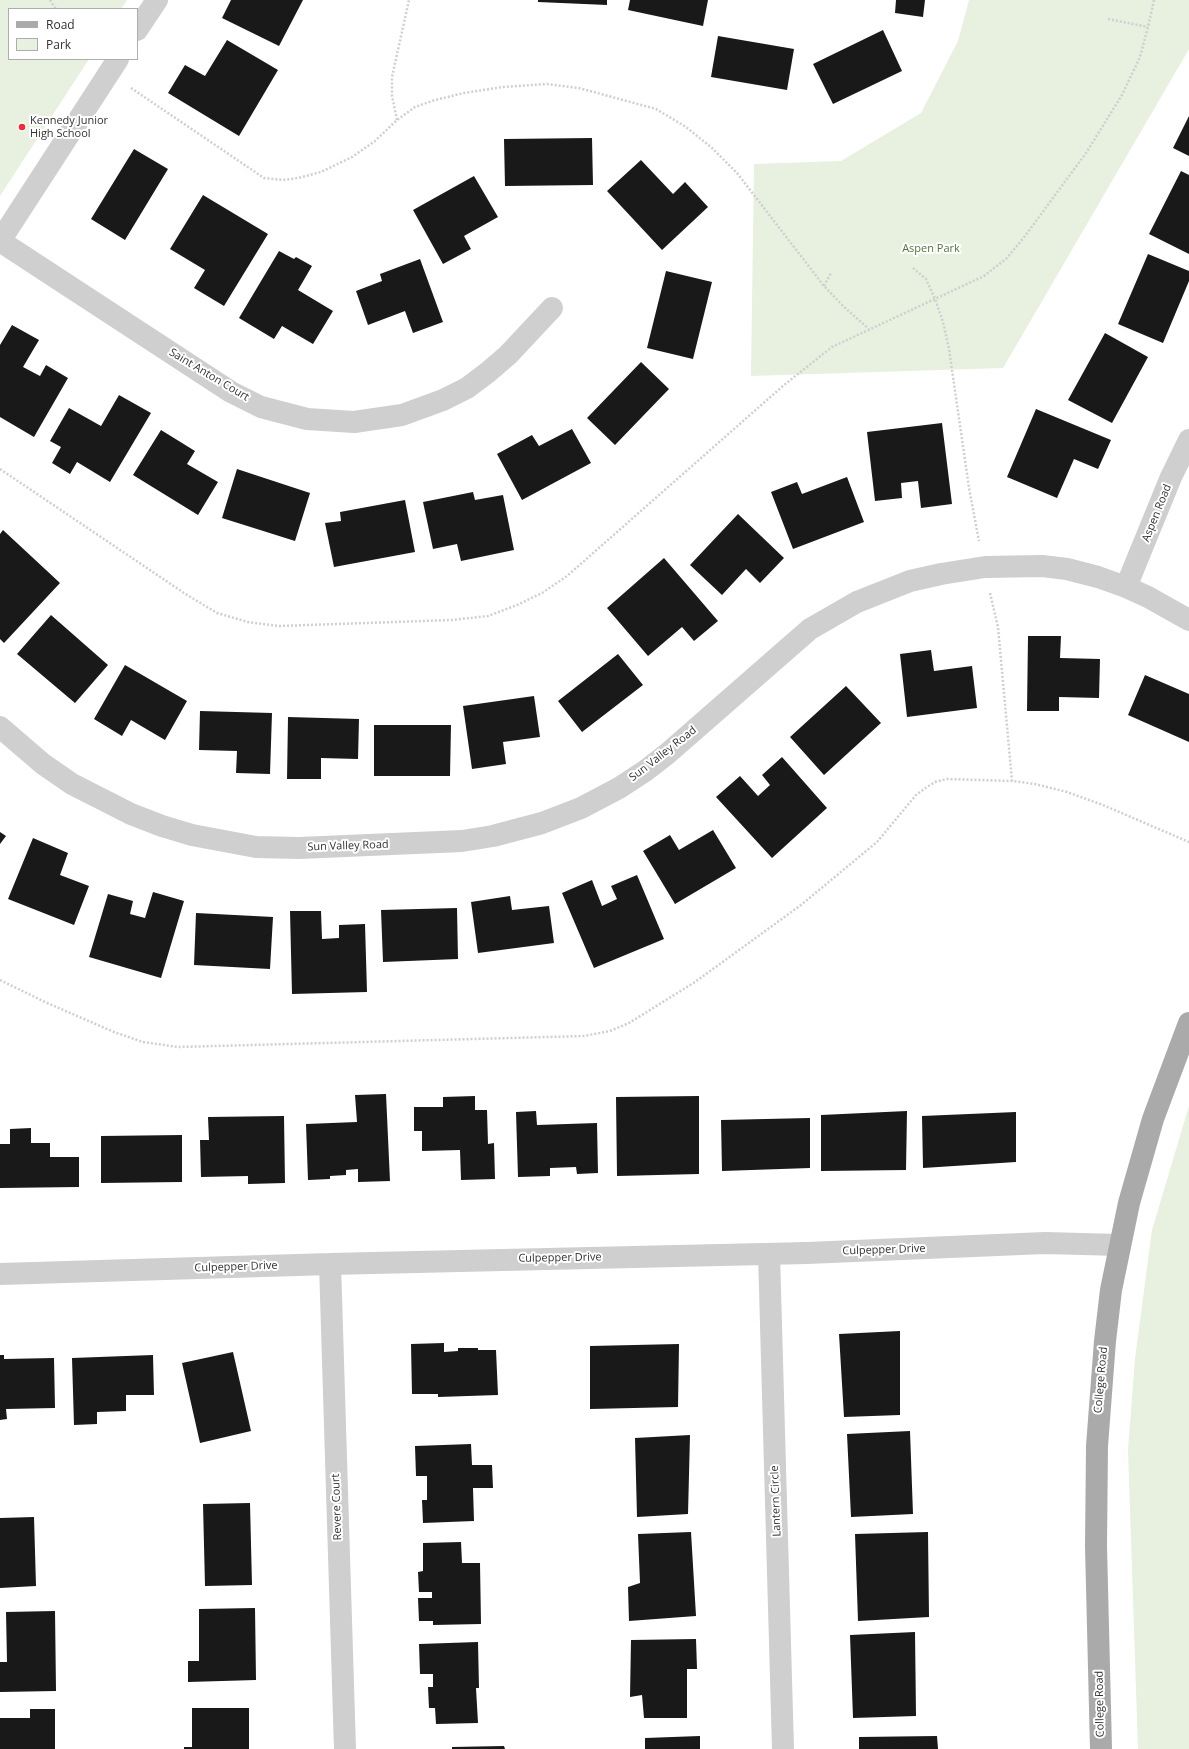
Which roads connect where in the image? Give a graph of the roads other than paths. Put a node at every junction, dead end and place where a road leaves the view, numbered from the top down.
1 (157, 0) edge
2 (138, 28) edge
3 (113, 66) edge
4 (0, 241) edge
5 (552, 308) dead end
6 (1189, 440) edge
7 (1126, 587) junction
8 (1189, 620) edge
9 (0, 727) edge
10 (1189, 1023) edge
11 (1119, 1245) junction
12 (769, 1254) junction
13 (330, 1264) junction
14 (0, 1274) edge
15 (345, 1749) edge
16 (783, 1749) edge
17 (1101, 1749) edge

1 - 2 street
3 - 4 street
4 - 5 street, Saint Anton Court
6 - 7 street, Aspen Road
7 - 8 street, Sun Valley Road
7 - 9 street, Sun Valley Road
10 - 11 main road, College Road
11 - 12 street, Culpepper Drive
11 - 17 main road, College Road
12 - 13 street, Culpepper Drive
12 - 16 street, Lantern Circle
13 - 14 street, Culpepper Drive
13 - 15 street, Revere Court

